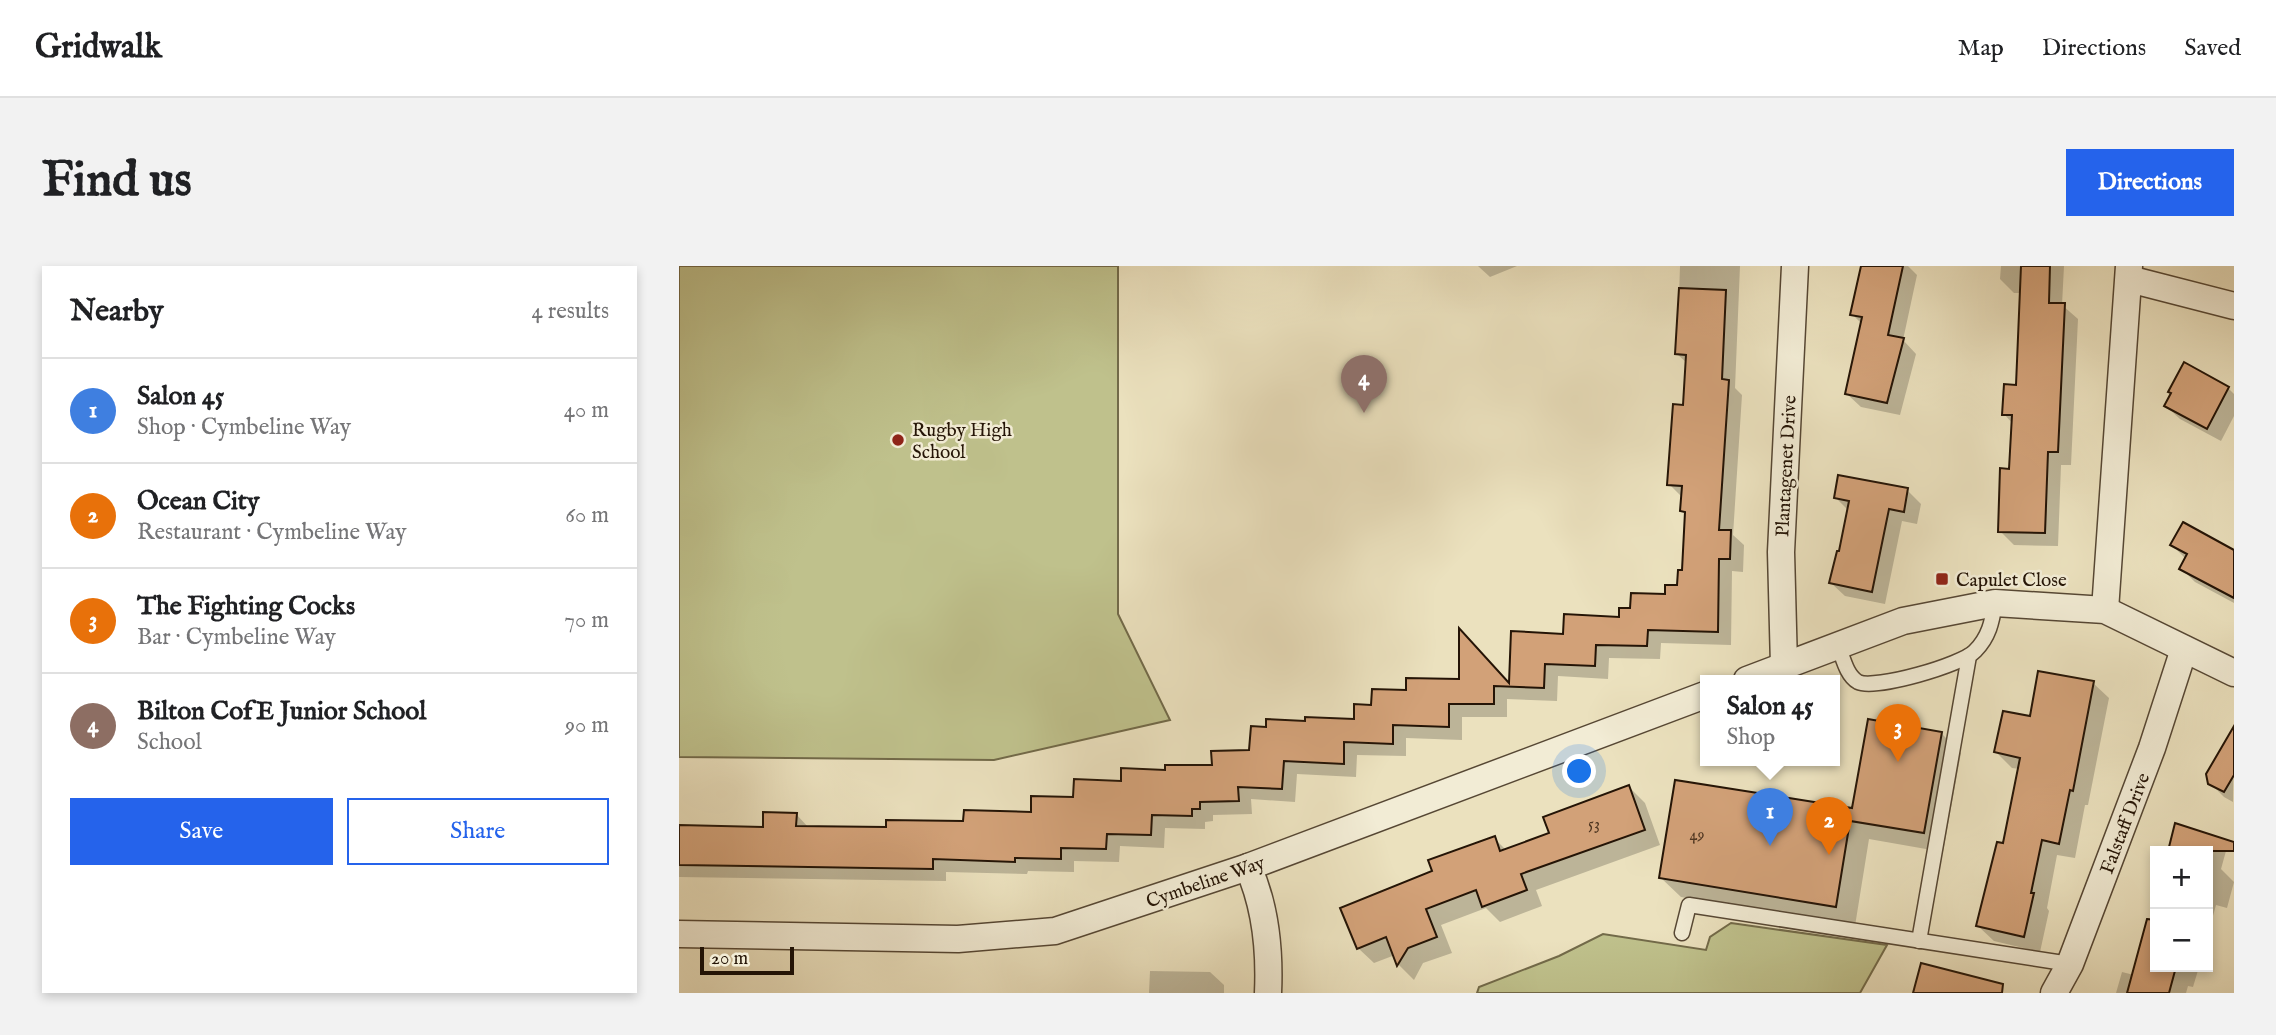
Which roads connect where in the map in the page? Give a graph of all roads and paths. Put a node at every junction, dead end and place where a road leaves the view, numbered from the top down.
1 (1795, 266) edge
2 (2129, 273) edge
3 (2234, 306) edge
4 (1995, 603) junction
5 (2105, 610) junction
6 (1838, 645) junction
7 (2184, 649) junction
8 (1969, 656) junction
9 (1784, 666) junction
10 (2234, 673) edge
11 (1760, 675) edge
12 (1700, 697) edge
13 (1248, 867) junction
14 (1682, 933) dead end
15 (679, 934) edge
16 (1919, 941) junction
17 (2070, 964) junction
18 (1268, 993) edge
19 (2054, 993) edge

1 - 9 street, Plantagenet Drive
2 - 3 street
2 - 5 street
4 - 5 street
4 - 6 street
4 - 8 lane
5 - 7 street
6 - 8 lane
6 - 9 street
7 - 10 street
7 - 17 street, Falstaff Drive
8 - 16 lane
9 - 11 street
12 - 13 street, Cymbeline Way
13 - 15 street, Cymbeline Way
13 - 18 street
14 - 16 lane
16 - 17 lane
17 - 19 street, Falstaff Drive

